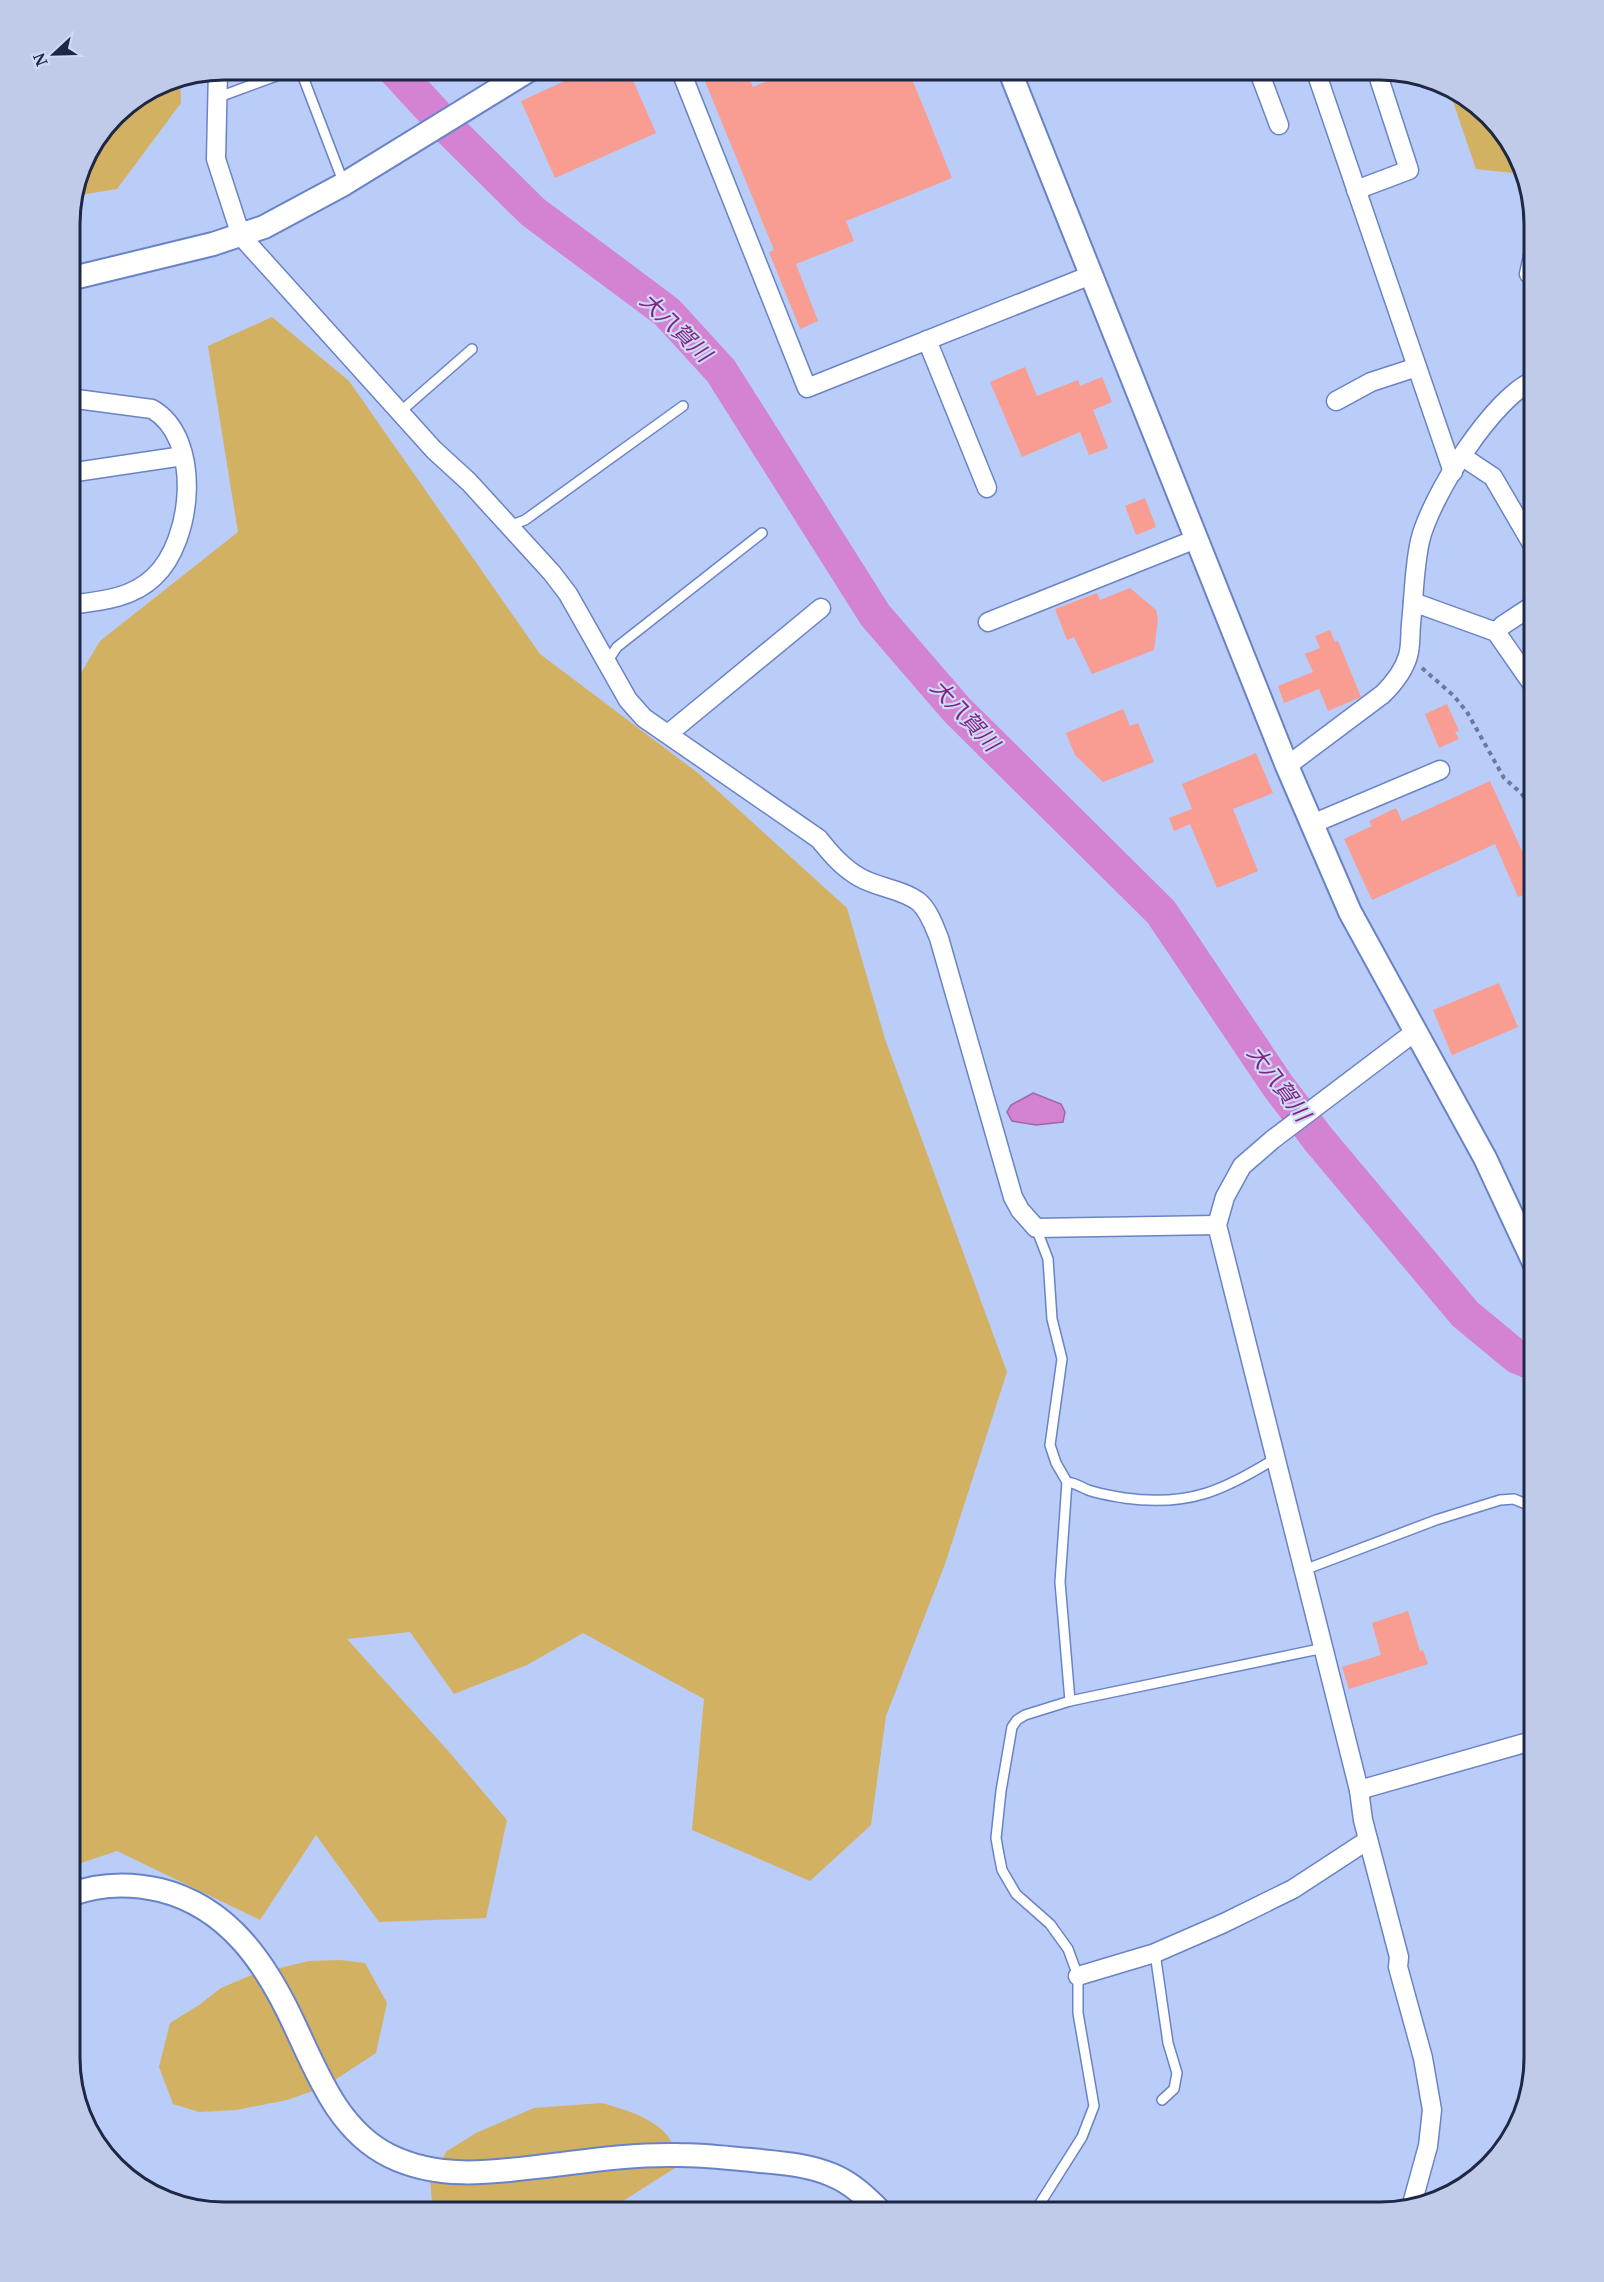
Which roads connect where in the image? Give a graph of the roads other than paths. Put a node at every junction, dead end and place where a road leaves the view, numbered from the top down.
1 (218, 80) edge
2 (265, 80) edge
3 (304, 80) edge
4 (513, 80) edge
5 (684, 80) edge
6 (1013, 80) edge
7 (1265, 80) edge
8 (1319, 80) edge
9 (1380, 80) edge
10 (219, 97) junction
11 (1279, 125) dead end
12 (344, 184) junction
13 (1356, 190) junction
14 (241, 236) junction
15 (1091, 275) junction
16 (80, 276) edge
17 (927, 340) junction
18 (472, 350) dead end
19 (1417, 367) junction
20 (1524, 386) edge
21 (80, 399) edge
22 (1336, 401) dead end
23 (683, 406) dead end
24 (400, 412) junction
25 (183, 456) junction
26 (1458, 465) junction
27 (80, 471) edge
28 (987, 488) dead end
29 (509, 526) junction
30 (1524, 531) edge
31 (762, 533) dead end
32 (1196, 539) junction
33 (1413, 602) junction
34 (80, 603) edge
35 (822, 608) dead end
36 (1524, 611) edge
37 (988, 622) dead end
38 (1496, 632) junction
39 (607, 662) junction
40 (1524, 672) edge
41 (668, 734) junction
42 (1287, 766) junction
43 (1440, 770) dead end
44 (1312, 824) junction
45 (1416, 1031) junction
46 (1524, 1219) edge
47 (1217, 1225) junction
48 (1036, 1228) junction
49 (1276, 1458) junction
50 (1067, 1482) junction
51 (1524, 1503) edge
52 (1304, 1570) junction
53 (1324, 1648) junction
54 (1070, 1701) junction
55 (1524, 1743) edge
56 (1359, 1790) junction
57 (1368, 1840) junction
58 (79, 1892) edge
59 (1155, 1953) junction
60 (1078, 1976) junction
61 (1162, 2100) dead end
62 (1414, 2198) edge
63 (871, 2202) edge
64 (1041, 2202) edge

1 - 10 street
2 - 10 lane
3 - 12 lane
4 - 12 street
5 - 17 street
6 - 15 street
7 - 11 street
8 - 13 street
9 - 13 street
10 - 14 street
12 - 14 street
13 - 19 street
14 - 16 street
14 - 24 street
15 - 17 street
15 - 32 street
17 - 28 street
18 - 24 lane
19 - 22 street
19 - 26 street
20 - 26 street
21 - 25 street
23 - 29 lane
24 - 29 street
25 - 27 street
25 - 34 street
26 - 30 street
26 - 33 street
29 - 39 street
31 - 39 lane
32 - 37 street
32 - 42 street
33 - 38 street
33 - 42 street
35 - 41 street
36 - 38 street
38 - 40 street
39 - 41 street
41 - 48 street
42 - 44 street
43 - 44 street
44 - 45 street
45 - 46 street
45 - 47 street
47 - 48 street
47 - 49 street
48 - 50 lane
49 - 50 lane
49 - 52 street
50 - 54 lane
51 - 52 lane
52 - 53 street
53 - 54 lane
53 - 56 street
54 - 60 lane
55 - 56 street
56 - 57 street
57 - 59 street
57 - 62 street
58 - 63 street
59 - 60 street
59 - 61 lane
60 - 64 lane

